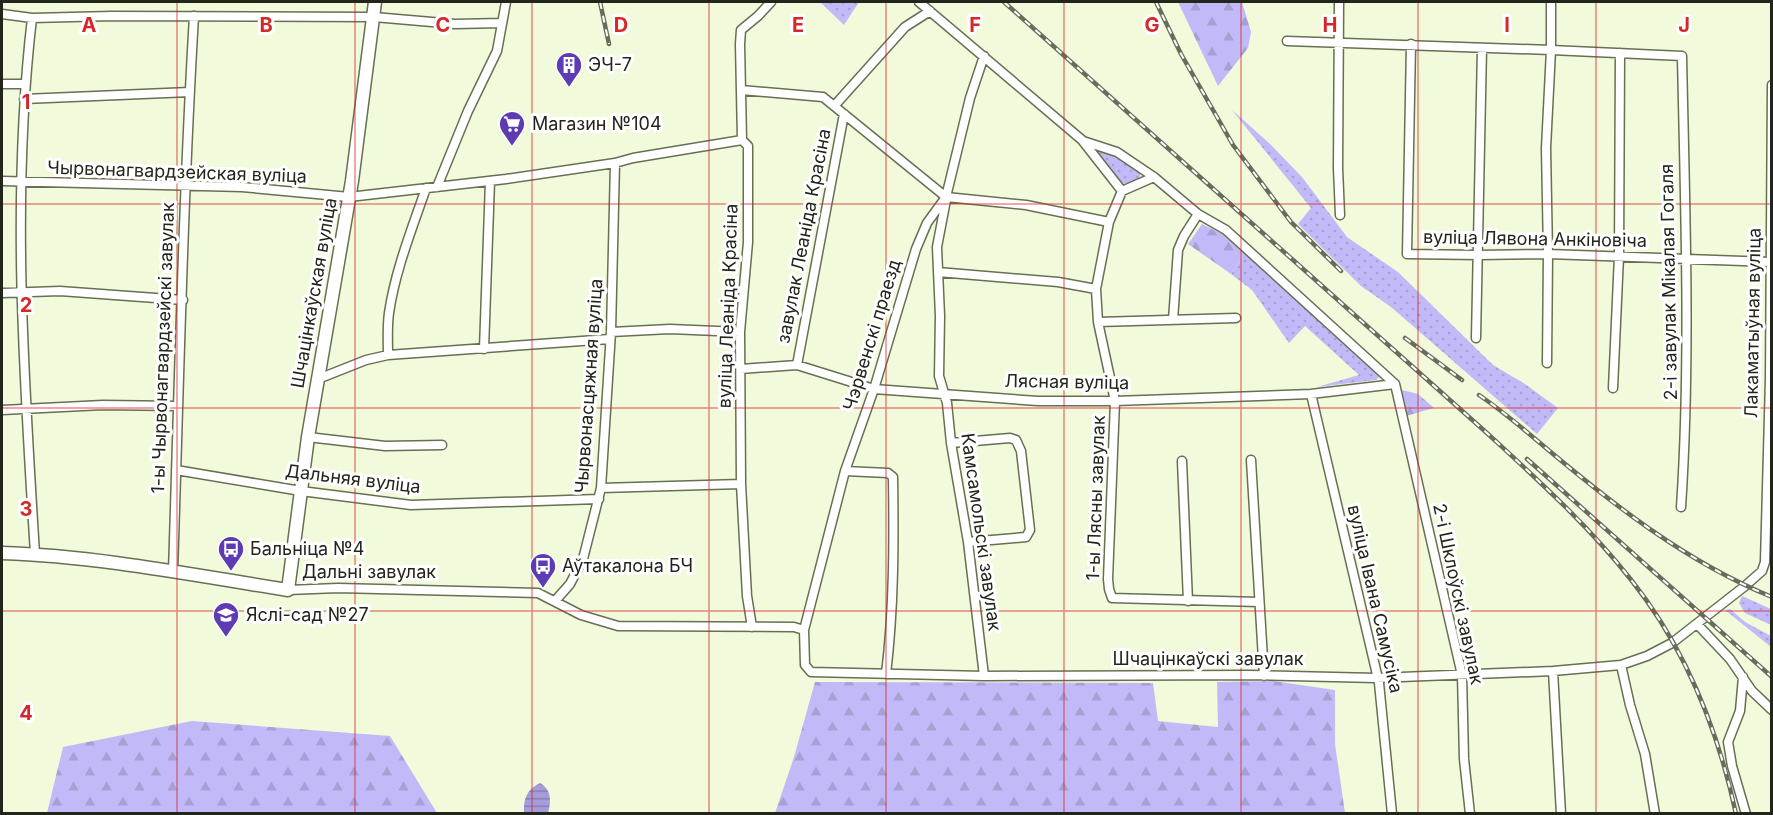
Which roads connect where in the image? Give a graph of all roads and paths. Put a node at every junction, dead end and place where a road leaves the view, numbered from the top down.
1 (375, 2) edge
2 (506, 2) edge
3 (771, 2) edge
4 (920, 2) edge
5 (1339, 2) edge
6 (1551, 2) edge
7 (930, 11) junction
8 (2, 14) edge
9 (194, 16) junction
10 (374, 17) junction
11 (32, 18) junction
12 (502, 23) junction
13 (1287, 41) dead end
14 (1340, 43) junction
15 (1411, 45) junction
16 (1482, 48) junction
17 (1551, 50) junction
18 (1620, 53) junction
19 (984, 56) junction
20 (2, 84) edge
21 (24, 84) junction
22 (1772, 85) edge
23 (741, 90) junction
24 (189, 92) junction
25 (24, 99) junction
26 (835, 105) junction
27 (844, 114) junction
28 (742, 140) junction
29 (1082, 140) junction
30 (615, 163) junction
31 (1154, 177) junction
32 (2, 181) edge
33 (489, 181) junction
34 (21, 182) junction
35 (184, 185) junction
36 (437, 187) junction
37 (426, 188) junction
38 (1122, 191) junction
39 (349, 197) junction
40 (946, 197) junction
41 (1198, 214) junction
42 (1340, 215) dead end
43 (1109, 222) junction
44 (1548, 254) junction
45 (1479, 255) junction
46 (1619, 256) junction
47 (1686, 259) junction
48 (1771, 262) edge
49 (938, 272) junction
50 (1096, 289) junction
51 (21, 293) junction
52 (2, 294) edge
53 (183, 300) junction
54 (1236, 318) dead end
55 (1173, 320) junction
56 (1098, 322) junction
57 (740, 332) junction
58 (610, 336) junction
59 (1476, 338) dead end
60 (484, 349) junction
61 (388, 355) junction
62 (1547, 363) dead end
63 (797, 365) junction
64 (741, 369) junction
65 (318, 379) junction
66 (1395, 384) junction
67 (874, 388) junction
68 (1613, 388) dead end
69 (943, 393) junction
70 (1311, 394) junction
71 (1115, 401) junction
72 (178, 406) junction
73 (26, 409) junction
74 (2, 410) edge
75 (308, 437) junction
76 (951, 443) junction
77 (442, 445) dead end
78 (1251, 460) dead end
79 (1182, 461) dead end
80 (176, 470) junction
81 (845, 471) junction
82 (741, 484) junction
83 (601, 488) junction
84 (301, 491) junction
85 (599, 499) junction
86 (1681, 507) dead end
87 (968, 542) junction
88 (2, 553) edge
89 (35, 554) junction
90 (1765, 562) joint
91 (172, 573) junction
92 (288, 590) junction
93 (555, 601) junction
94 (1188, 601) junction
95 (1259, 602) junction
96 (1697, 624) junction
97 (752, 627) junction
98 (804, 630) junction
99 (1621, 665) junction
100 (1553, 671) junction
101 (886, 674) junction
102 (1462, 675) junction
103 (984, 676) junction
104 (1264, 676) junction
105 (1743, 677) junction
106 (1376, 678) junction
107 (1772, 711) edge
108 (1392, 813) edge
109 (1470, 813) edge
110 (1561, 813) edge
111 (1654, 813) edge
112 (1746, 813) edge

1 - 10 street, Шчацінкаўская вуліца
2 - 12 street
3 - 23 street, вуліца Леаніда Красіна
4 - 7 street
5 - 14 street
6 - 17 street
7 - 19 street
7 - 26 street
8 - 11 street
9 - 10 street
9 - 11 street
9 - 24 street, 1-ы Чырвонагвардзейскі завулак
10 - 12 street
10 - 39 street, Шчацінкаўская вуліца
11 - 21 street
12 - 36 street
13 - 14 street
14 - 15 street
14 - 42 street
15 - 16 street
15 - 45 street, вуліца Лявона Анкіновіча
16 - 17 street
16 - 45 street
17 - 18 street
17 - 44 street
18 - 46 street
18 - 47 street, 2-і завулак Мікалая Гогаля
19 - 29 street
19 - 40 street, Чэрвенскі праезд
20 - 21 street
21 - 25 street
22 - 48 street, Лакаматыўная вуліца
23 - 26 street, завулак Леаніда Красіна
23 - 28 street, вуліца Леаніда Красіна
24 - 25 street
24 - 35 street, 1-ы Чырвонагвардзейскі завулак
25 - 34 street
26 - 27 street, завулак Леаніда Красіна
27 - 40 street, завулак Леаніда Красіна
27 - 63 street, завулак Леаніда Красіна
28 - 30 street, Чырвонагвардзейская вуліца
28 - 57 street, вуліца Леаніда Красіна
29 - 31 street
29 - 38 street
30 - 33 street, Чырвонагвардзейская вуліца
30 - 58 street, Чырвонасцяжная вуліца
31 - 38 street
31 - 41 street
32 - 34 street, Чырвонагвардзейская вуліца
33 - 36 street, Чырвонагвардзейская вуліца
33 - 60 street
34 - 35 street, Чырвонагвардзейская вуліца
34 - 51 street
35 - 39 street, Чырвонагвардзейская вуліца
35 - 53 street, 1-ы Чырвонагвардзейскі завулак
36 - 37 street, Чырвонагвардзейская вуліца
37 - 39 street, Чырвонагвардзейская вуліца
37 - 61 street
38 - 43 street, 1-ы Лясны завулак
39 - 65 street, Шчацінкаўская вуліца
40 - 43 street
40 - 49 street, Камсамольскі завулак
40 - 67 street, Чэрвенскі праезд
41 - 55 street
41 - 66 street
43 - 50 street, 1-ы Лясны завулак
44 - 45 street, вуліца Лявона Анкіновіча
44 - 46 street, вуліца Лявона Анкіновіча
44 - 62 street
45 - 59 street
46 - 47 street, вуліца Лявона Анкіновіча
46 - 68 street
47 - 48 street, вуліца Лявона Анкіновіча
47 - 86 street, 2-і завулак Мікалая Гогаля
48 - 90 street, Лакаматыўная вуліца
49 - 50 street
49 - 69 street, Камсамольскі завулак
50 - 56 street, 1-ы Лясны завулак
51 - 52 street
51 - 53 street
51 - 73 street
53 - 72 street, 1-ы Чырвонагвардзейскі завулак
54 - 55 street
55 - 56 street
56 - 71 street, 1-ы Лясны завулак
57 - 58 street
57 - 64 street, вуліца Леаніда Красіна
58 - 60 street
58 - 83 street, Чырвонасцяжная вуліца
60 - 61 street
61 - 65 street
63 - 64 street, Лясная вуліца
63 - 67 street, Лясная вуліца
64 - 82 street, вуліца Леаніда Красіна
65 - 75 street, Шчацінкаўская вуліца
66 - 70 street, Лясная вуліца
66 - 102 street, 2-і Шклоўскі завулак
67 - 69 street, Лясная вуліца
67 - 81 street, Чэрвенскі праезд
69 - 71 street, Лясная вуліца
69 - 76 street, Камсамольскі завулак
70 - 71 street, Лясная вуліца
70 - 106 street, вуліца Івана Самусіка
71 - 94 street, 1-ы Лясны завулак
72 - 73 street
72 - 80 street, 1-ы Чырвонагвардзейскі завулак
73 - 74 street
73 - 89 street
75 - 77 street
75 - 84 street, Шчацінкаўская вуліца
76 - 87 street, Камсамольскі завулак
76 - 87 street
78 - 95 street
79 - 94 street
80 - 84 street, Дальняя вуліца
80 - 91 street, 1-ы Чырвонагвардзейскі завулак
81 - 98 street, Чэрвенскі праезд
81 - 101 street
82 - 83 street
82 - 97 street, вуліца Леаніда Красіна
83 - 85 street, Чырвонасцяжная вуліца
84 - 85 street, Дальняя вуліца
84 - 92 street, Шчацінкаўская вуліца
85 - 93 street, Чырвонасцяжная вуліца
87 - 103 street, Камсамольскі завулак
88 - 89 street, Дальні завулак
89 - 91 street, Дальні завулак
90 - 96 street, Шчацінкаўскі завулак
91 - 92 street, Дальні завулак
92 - 93 street, Дальні завулак
93 - 97 street, Дальні завулак
94 - 95 street
95 - 104 street
96 - 99 street, Шчацінкаўскі завулак
96 - 105 street
97 - 98 street, Дальні завулак
98 - 101 street, Шчацінкаўскі завулак
99 - 100 street, Шчацінкаўскі завулак
99 - 111 street
100 - 102 street, Шчацінкаўскі завулак
100 - 110 street
101 - 103 street, Шчацінкаўскі завулак
102 - 106 street, Шчацінкаўскі завулак
102 - 109 street, 2-і Шклоўскі завулак
103 - 104 street, Шчацінкаўскі завулак
104 - 106 street, Шчацінкаўскі завулак
105 - 107 street
105 - 112 street
106 - 108 street, вуліца Івана Самусіка

